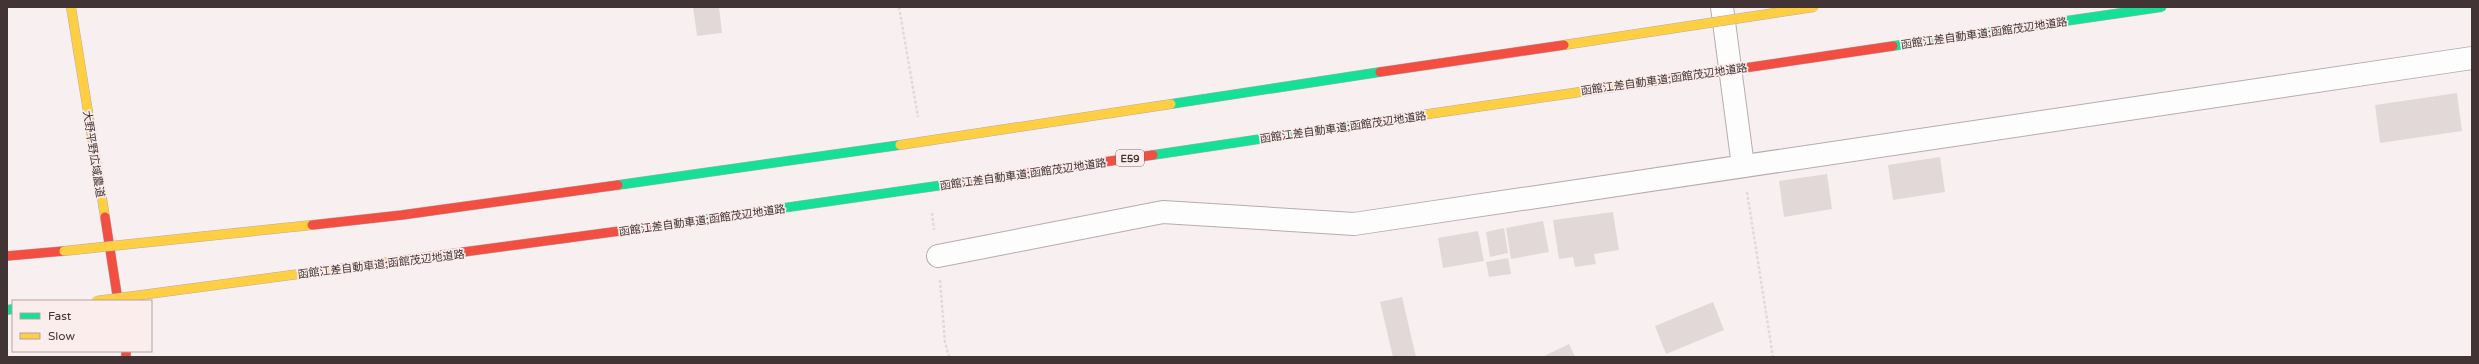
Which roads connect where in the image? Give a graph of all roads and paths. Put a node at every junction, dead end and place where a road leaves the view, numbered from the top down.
1 (71, 7) edge
2 (899, 7) edge
3 (1722, 7) edge
4 (1814, 7) edge
5 (2162, 7) edge
6 (2472, 58) edge
7 (916, 101) dead end
8 (1743, 166) junction
9 (7, 256) edge
10 (938, 256) dead end
11 (104, 300) edge
12 (118, 300) edge
13 (1773, 357) edge

1 - 12 main road, 大野平野広域農道
2 - 7 path
3 - 8 street
4 - 9 main road, bridge
5 - 11 main road, 函館江差自動車道;函館茂辺地道路 / E59, bridge
6 - 8 street
8 - 10 street
8 - 13 path

